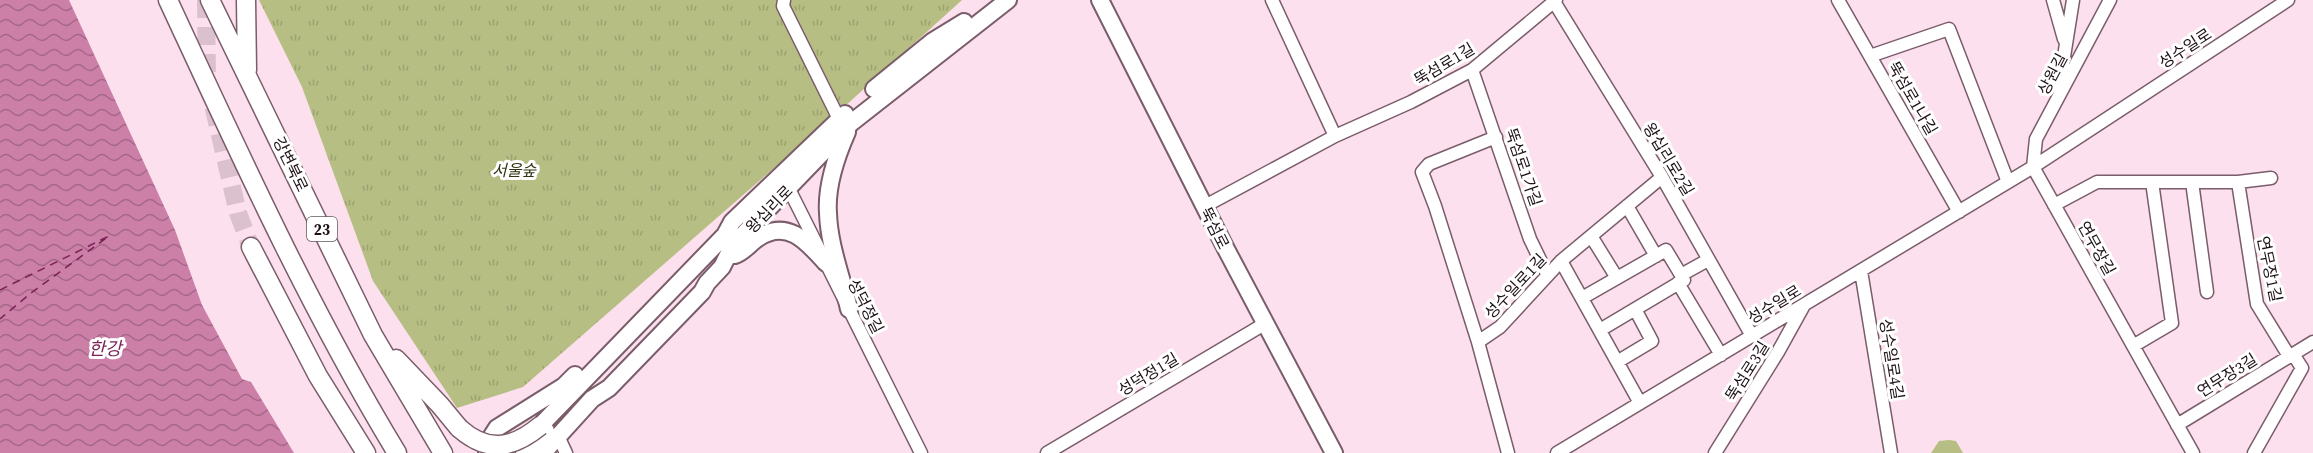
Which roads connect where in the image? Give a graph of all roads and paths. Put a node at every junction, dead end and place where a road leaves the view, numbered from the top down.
1 (168, 0) edge
2 (210, 0) edge
3 (246, 0) edge
4 (784, 0) edge
5 (999, 0) edge
6 (1008, 0) edge
7 (1100, 0) edge
8 (1272, 0) edge
9 (1838, 0) edge
10 (2053, 0) edge
11 (2073, 0) edge
12 (2110, 0) edge
13 (2288, 0) edge
14 (1554, 1) edge
15 (2066, 46) junction
16 (1870, 56) junction
17 (1473, 70) junction
18 (248, 75) junction
19 (2057, 100) junction
20 (845, 121) junction
21 (1335, 136) junction
22 (1496, 136) junction
23 (2033, 167) junction
24 (1662, 177) junction
25 (2271, 178) dead end
26 (785, 182) junction
27 (2008, 182) junction
28 (2152, 182) junction
29 (2192, 182) junction
30 (2238, 182) junction
31 (2054, 205) junction
32 (1204, 206) junction
33 (1628, 206) junction
34 (1959, 212) junction
35 (732, 222) junction
36 (1591, 236) junction
37 (251, 247) tunnel mouth
38 (1656, 256) junction
39 (727, 257) junction
40 (1708, 260) junction
41 (1561, 261) junction
42 (826, 263) junction
43 (694, 271) junction
44 (1861, 271) junction
45 (1547, 274) junction
46 (1617, 278) junction
47 (1680, 279) junction
48 (2207, 292) dead end
49 (1582, 298) junction
50 (1805, 305) junction
51 (849, 309) junction
52 (1635, 309) junction
53 (1266, 323) junction
54 (1600, 330) junction
55 (373, 335) junction
56 (1752, 336) junction
57 (1479, 342) junction
58 (2313, 342) edge
59 (2133, 346) junction
60 (1721, 355) junction
61 (2291, 355) junction
62 (1617, 362) junction
63 (1640, 403) junction
64 (2177, 425) junction
65 (548, 431) junction
66 (366, 453) edge
67 (397, 453) edge
68 (443, 453) edge
69 (487, 453) edge
70 (525, 453) edge
71 (543, 453) edge
72 (566, 453) edge
73 (921, 453) edge
74 (1047, 453) edge
75 (1334, 453) edge
76 (1508, 453) edge
77 (1557, 453) edge
78 (1715, 453) edge
79 (1891, 453) edge
80 (2193, 453) edge
81 (2254, 453) edge

1 - 67 highway, 23
2 - 18 highway, 강변북로 / 23
3 - 18 highway
4 - 20 street
5 - 20 main road, 왕십리로
6 - 20 main road, 왕십리로
7 - 32 main road, 뚝섬로
8 - 21 street
9 - 16 street, 뚝섬로1나길
10 - 15 street
11 - 15 street
12 - 19 street, 상원길
13 - 23 street, 성수일로
14 - 17 street, 뚝섬로1길
14 - 24 street, 왕십리로2길
15 - 19 street
16 - 27 street
16 - 34 street, 뚝섬로1나길
17 - 21 street, 뚝섬로1길
17 - 22 street, 뚝섬로1가길
18 - 55 highway, 강변북로 / 23
19 - 23 street, 상원길
20 - 26 main road, 왕십리로
20 - 51 main road
21 - 32 street, 뚝섬로1길
22 - 45 street, 뚝섬로1가길
22 - 57 street
23 - 27 street, 성수일로
23 - 31 street, 연무장길
24 - 33 street, 성수일로1길
24 - 40 street, 왕십리로2길
25 - 30 street
26 - 35 main road, 왕십리로
26 - 39 main road, 왕십리로
26 - 42 street, 성덕정길
27 - 34 street, 성수일로
28 - 29 street
28 - 31 street
28 - 59 street
29 - 30 street
29 - 48 street
30 - 61 street, 연무장1길
31 - 59 street, 연무장길
32 - 53 main road, 뚝섬로
33 - 36 street, 성수일로1길
33 - 38 street
34 - 44 street, 성수일로
35 - 43 main road, 왕십리로
35 - 69 main road
36 - 41 street, 성수일로1길
36 - 46 street
37 - 66 highway
38 - 46 street
38 - 47 street
39 - 42 main road
39 - 43 main road, 왕십리로
39 - 65 main road
40 - 47 street
40 - 56 street, 왕십리로2길
41 - 45 street, 성수일로1길
41 - 49 street
42 - 51 street, 성덕정길
43 - 65 main road, 왕십리로
44 - 50 street, 성수일로
44 - 79 street, 성수일로4길
45 - 57 street, 성수일로1길
46 - 49 street
47 - 52 street
47 - 60 street
49 - 54 street
50 - 56 street, 성수일로
50 - 78 street, 뚝섬로3길
51 - 73 street, 성덕정길
52 - 54 street
52 - 62 street
53 - 74 street, 성덕정1길
53 - 75 main road, 뚝섬로
54 - 62 street
55 - 65 highway, bridge
55 - 68 highway, 강변북로 / 23
56 - 60 street, 성수일로
57 - 76 street
58 - 61 street, 연무장3길
59 - 64 street, 연무장길
60 - 63 street, 성수일로
61 - 64 street, 연무장3길
61 - 81 street
62 - 63 street
63 - 77 street, 성수일로
64 - 80 street, 연무장길
65 - 70 highway
65 - 71 main road
65 - 72 street

